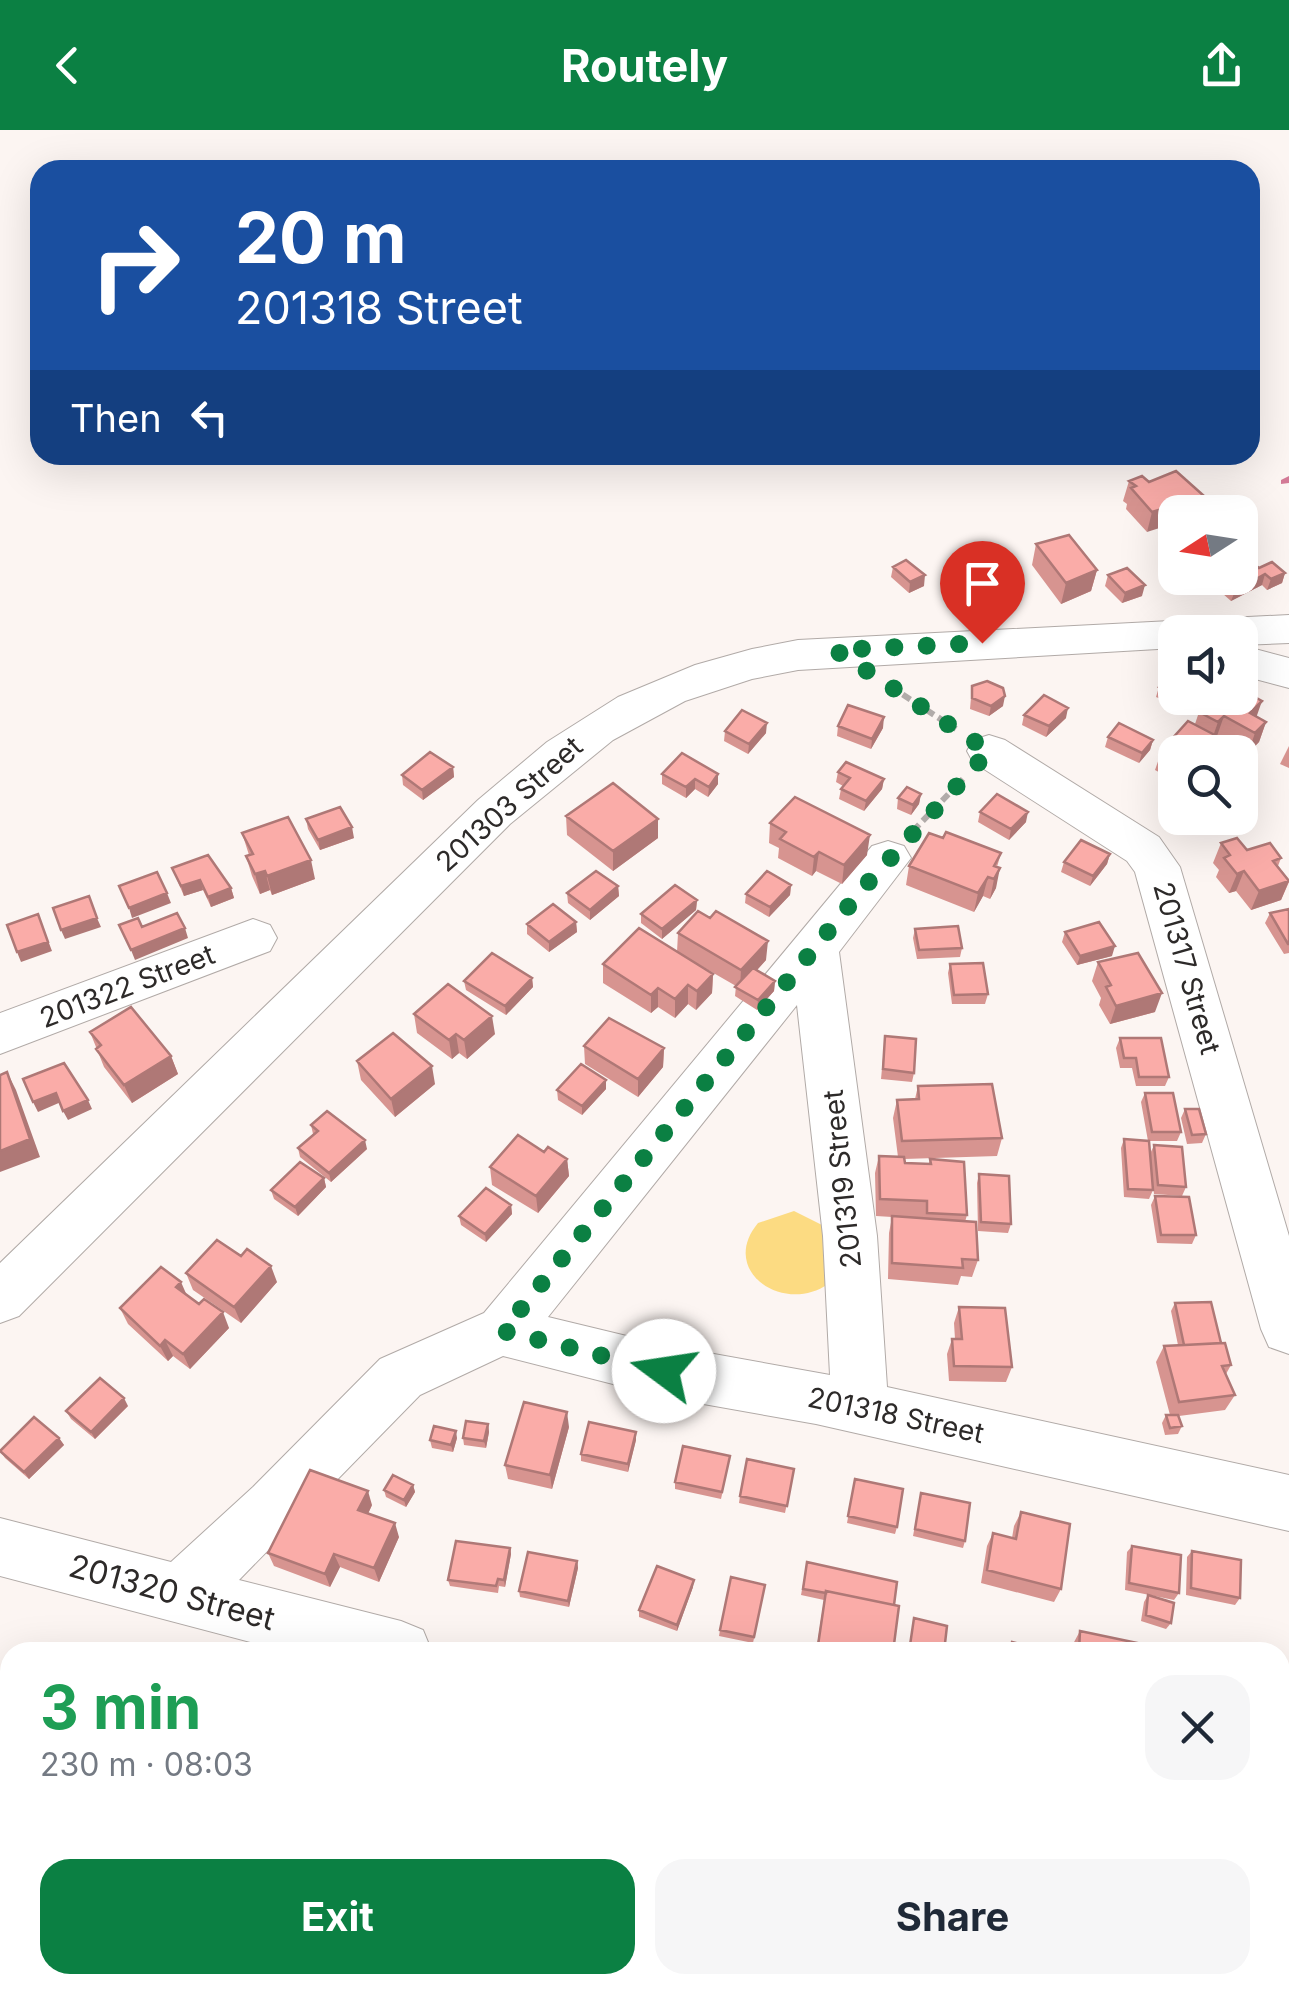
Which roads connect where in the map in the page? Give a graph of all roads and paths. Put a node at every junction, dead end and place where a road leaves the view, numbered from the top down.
1 (1289, 628) edge
2 (1258, 630) edge
3 (1158, 636) edge
4 (835, 650) junction
5 (1258, 665) edge
6 (1289, 673) edge
7 (989, 751) junction
8 (888, 858) joint
9 (253, 938) dead end
10 (816, 952) junction
11 (0, 1034) edge
12 (0, 1299) edge
13 (1289, 1329) edge
14 (503, 1331) junction
15 (860, 1408) junction
16 (1289, 1504) edge
17 (0, 1547) edge
18 (180, 1594) junction
19 (363, 1642) edge

1 - 2 street, 201303 Street
3 - 4 street, 201303 Street
4 - 7 path
4 - 12 street, 201303 Street
5 - 6 street
7 - 8 path
7 - 13 street, 201317 Street
8 - 10 street
9 - 11 street, 201322 Street
10 - 14 street
10 - 15 street, 201319 Street
14 - 15 street, 201318 Street
14 - 18 street
15 - 16 street, 201318 Street
17 - 18 street, 201320 Street
18 - 19 street, 201320 Street

